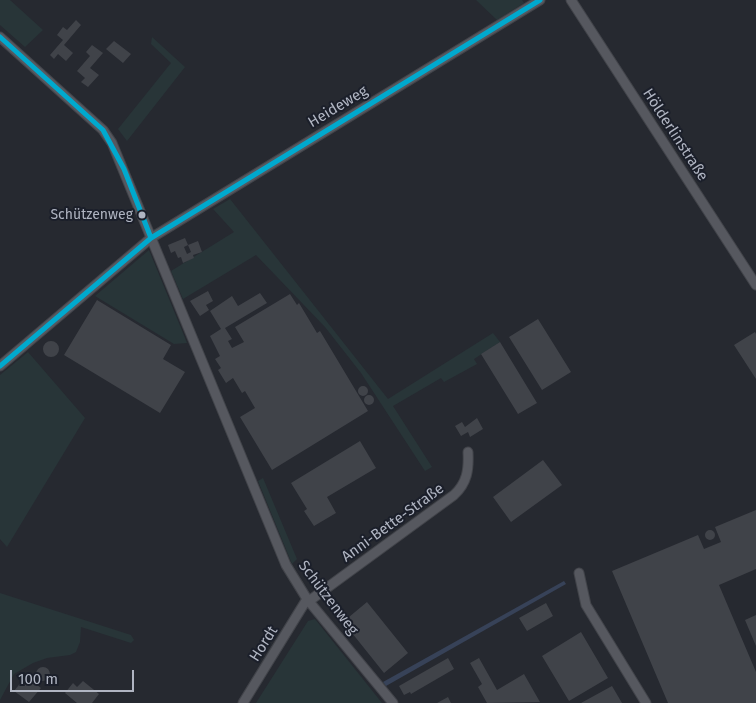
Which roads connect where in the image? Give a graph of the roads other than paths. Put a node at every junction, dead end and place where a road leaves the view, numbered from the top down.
1 (540, 0) edge
2 (571, 0) edge
3 (0, 37) edge
4 (151, 238) junction
5 (756, 285) edge
6 (0, 366) edge
7 (468, 452) dead end
8 (579, 573) dead end
9 (308, 600) junction
10 (243, 703) edge
11 (393, 703) edge
12 (646, 703) edge

1 - 4 street, Heideweg
2 - 5 street, Hölderlinstraße
3 - 4 street, Schützenweg
4 - 6 street, Heideweg
4 - 9 street, Schützenweg
7 - 9 street, Anni-Bette-Straße
8 - 12 street
9 - 10 street, Hordt
9 - 11 street, Schützenweg

